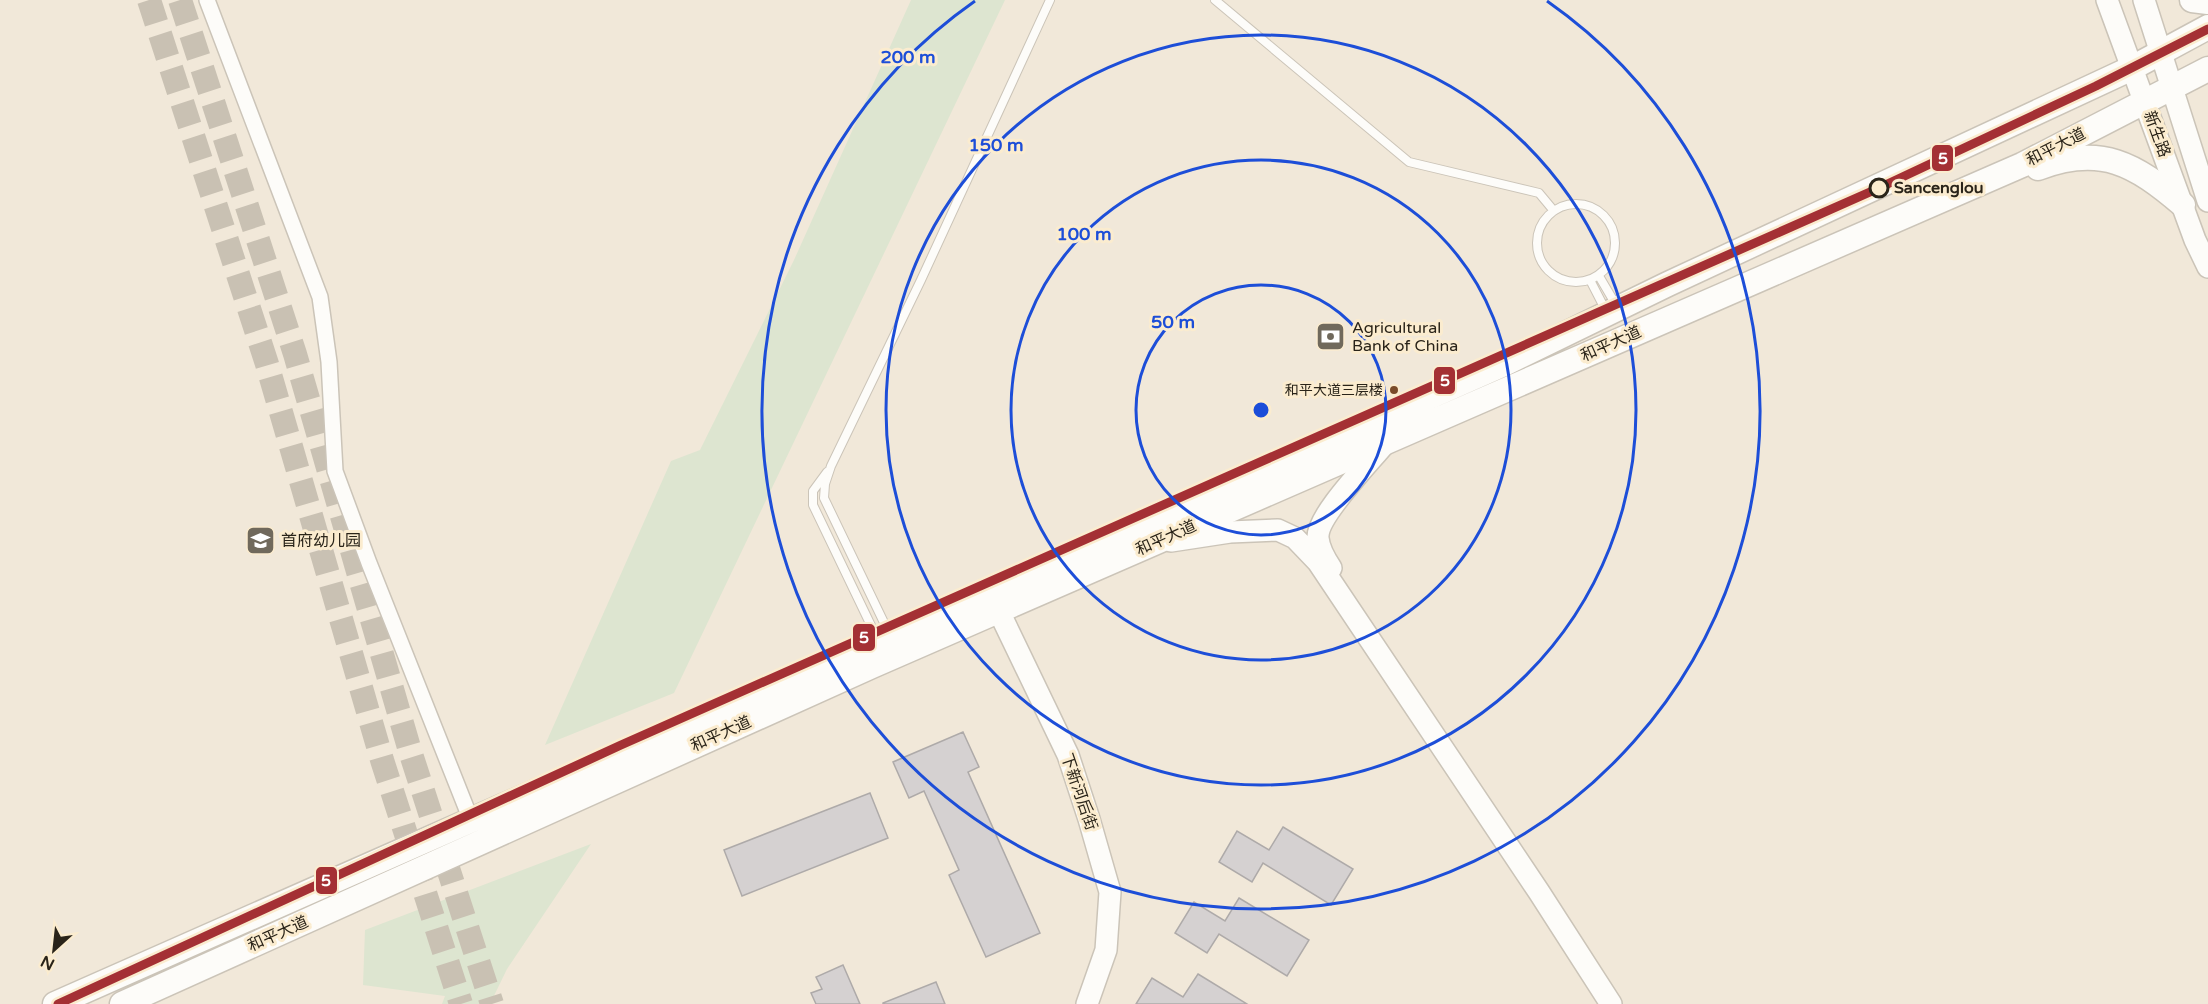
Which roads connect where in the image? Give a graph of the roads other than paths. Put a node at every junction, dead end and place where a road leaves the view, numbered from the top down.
1 (207, 0) edge
2 (1050, 0) edge
3 (1215, 0) edge
4 (2107, 0) edge
5 (2144, 0) edge
6 (2192, 0) edge
7 (2208, 2) edge
8 (2208, 27) edge
9 (2160, 54) junction
10 (2132, 68) junction
11 (2208, 69) edge
12 (2171, 88) junction
13 (2145, 101) junction
14 (2022, 165) junction
15 (2208, 201) edge
16 (2183, 205) junction
17 (1554, 211) junction
18 (2208, 267) edge
19 (1599, 276) junction
20 (1590, 280) junction
21 (1613, 311) junction
22 (1386, 442) junction
23 (831, 466) junction
24 (1150, 546) junction
25 (994, 601) junction
26 (884, 638) junction
27 (471, 820) junction
28 (55, 1004) edge
29 (122, 1004) edge
30 (1087, 1004) edge
31 (1611, 1004) edge
32 (1619, 1004) edge

1 - 27 street
2 - 23 lane
3 - 17 lane
4 - 10 street, 新生路
5 - 9 street, 新生路
6 - 7 main road
8 - 9 main road, 和平大道
9 - 10 main road, 和平大道
9 - 12 street, 新生路
10 - 13 street, 新生路
10 - 21 main road, 和平大道
11 - 12 main road, 和平大道
12 - 13 main road, 和平大道
12 - 15 street, 新生路
13 - 14 main road, 和平大道
13 - 16 street, 新生路
14 - 16 main road
14 - 22 main road, 和平大道
16 - 18 street, 新生路
17 - 19 lane
17 - 20 lane
19 - 20 lane
19 - 21 lane
20 - 21 lane
21 - 25 main road, 和平大道
22 - 24 main road, 和平大道
22 - 32 street
23 - 26 lane
23 - 26 lane
24 - 25 main road, 和平大道
24 - 31 street
25 - 26 main road, 和平大道
25 - 29 main road, 和平大道
25 - 30 street, 下新河后街
26 - 27 main road, 和平大道
27 - 28 main road, 和平大道

